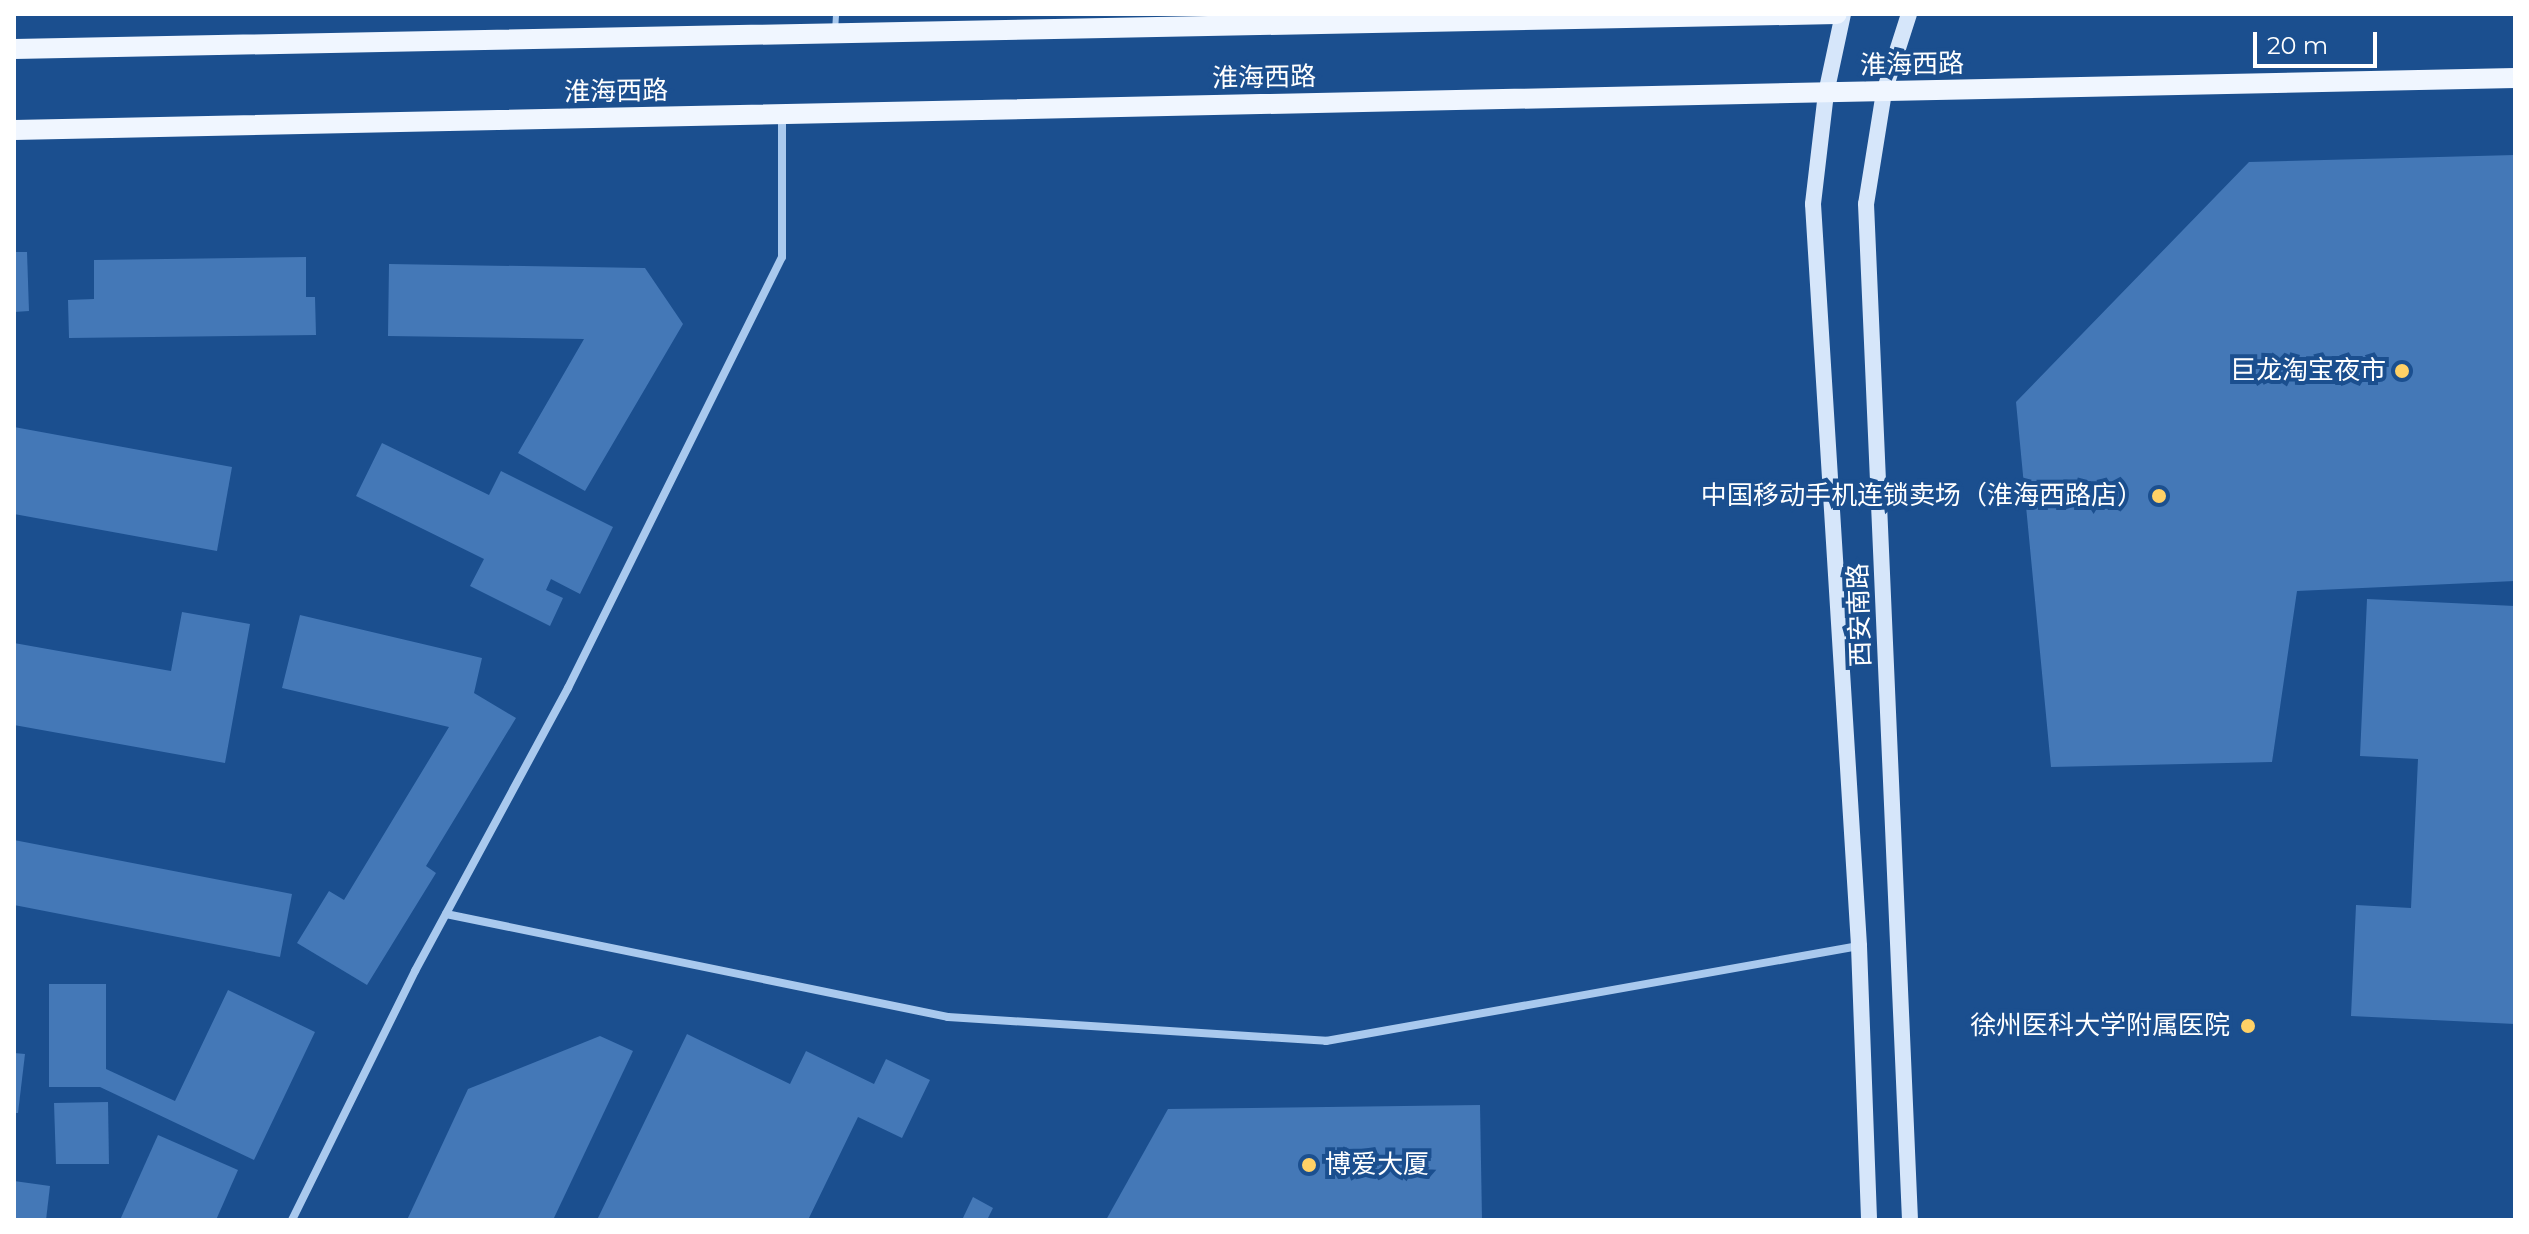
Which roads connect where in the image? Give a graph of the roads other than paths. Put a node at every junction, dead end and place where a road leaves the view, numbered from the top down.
1 (1840, 14) edge
2 (1909, 14) edge
3 (836, 24) edge
4 (14, 49) edge
5 (2515, 78) edge
6 (1884, 92) junction
7 (1826, 93) junction
8 (782, 114) junction
9 (14, 130) edge
10 (446, 914) junction
11 (1859, 946) junction
12 (292, 1220) edge
13 (1869, 1220) edge
14 (1910, 1220) edge

1 - 3 main road, 淮海西路
1 - 7 main road, 西安南路
2 - 6 main road, 西安南路
3 - 4 main road, 淮海西路
5 - 6 main road, 淮海西路
6 - 7 main road, 淮海西路
6 - 14 main road, 西安南路
7 - 8 main road, 淮海西路
7 - 11 main road, 西安南路
8 - 9 main road, 淮海西路
8 - 10 street
10 - 11 street
10 - 12 street
11 - 13 main road, 西安南路

